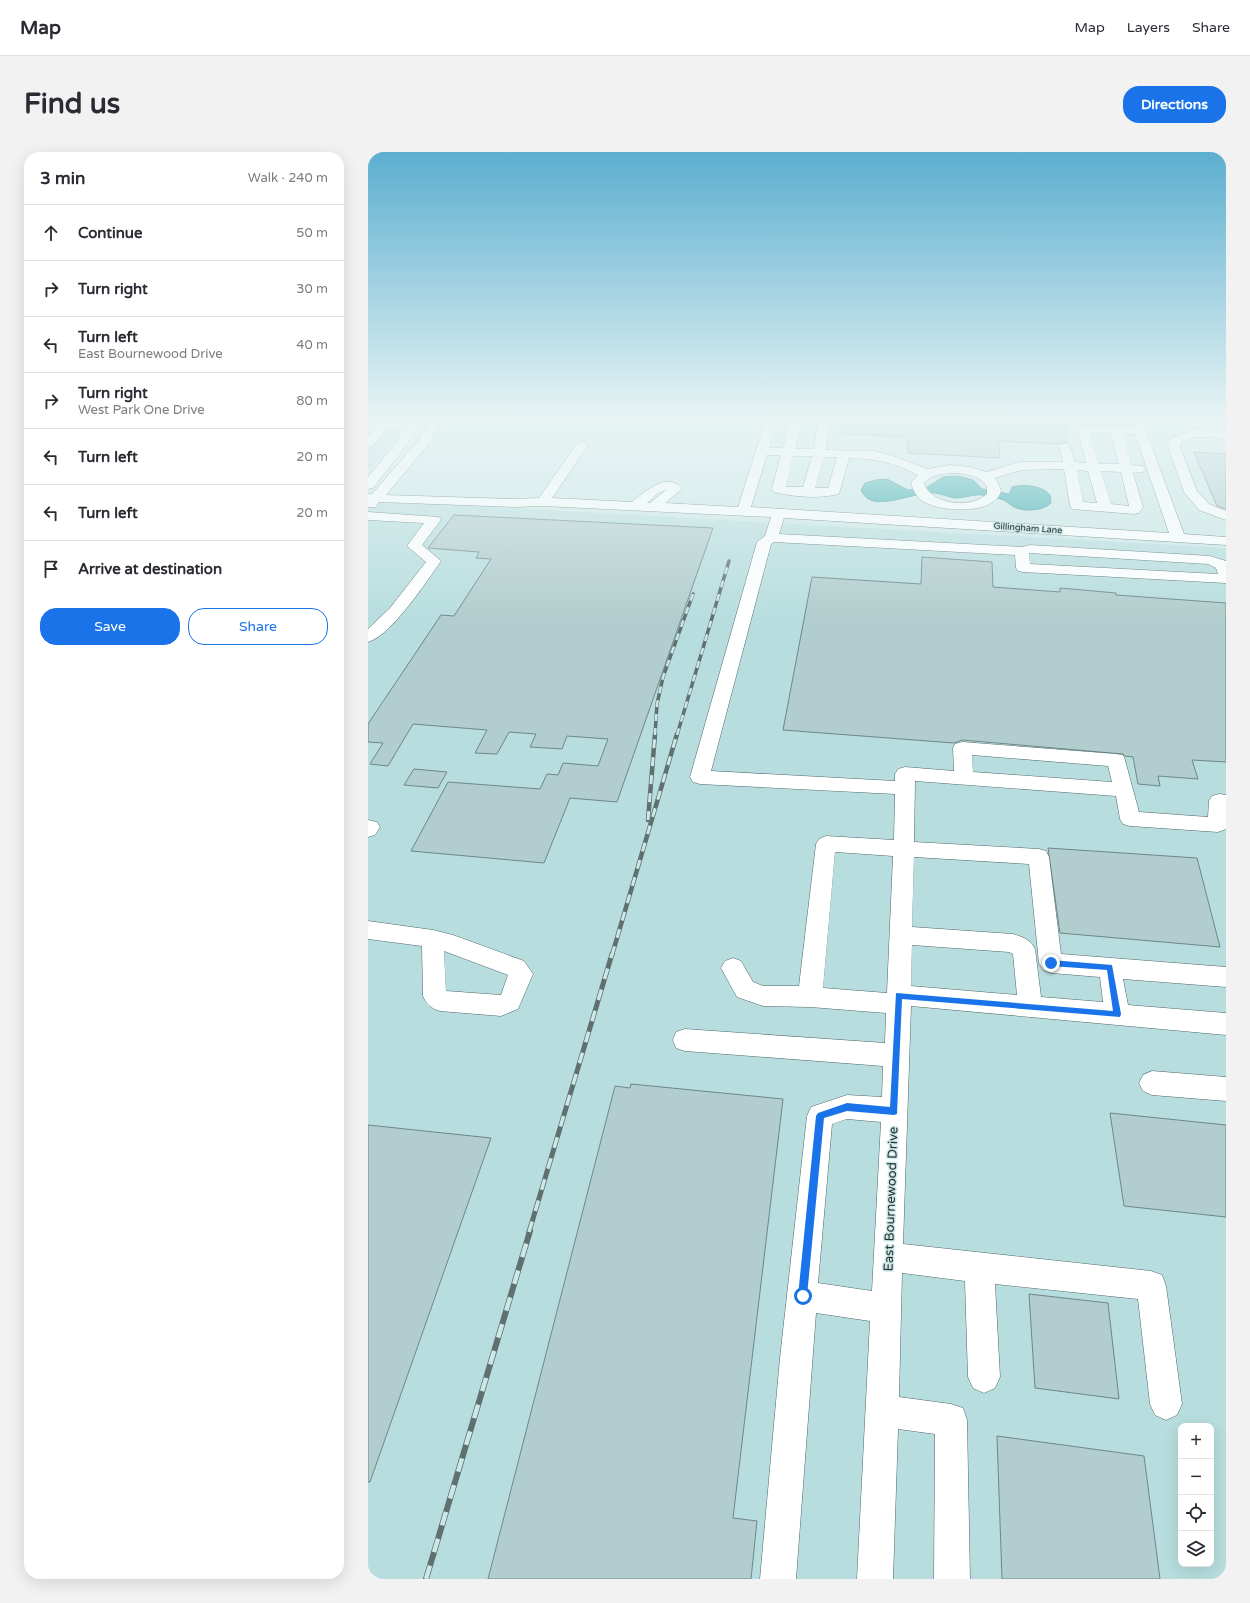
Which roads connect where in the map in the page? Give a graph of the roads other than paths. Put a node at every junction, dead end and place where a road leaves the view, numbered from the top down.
1 (388, 486) edge
2 (396, 487) edge
3 (554, 487) edge
4 (660, 487) edge
5 (672, 487) edge
6 (751, 487) edge
7 (780, 487) edge
8 (809, 487) edge
9 (835, 487) edge
10 (918, 487) edge
11 (991, 487) edge
12 (1074, 487) edge
13 (1099, 487) edge
14 (1131, 487) edge
15 (1160, 487) edge
16 (1189, 487) edge
17 (808, 491) junction
18 (371, 501) edge
19 (543, 502) junction
20 (635, 506) junction
21 (958, 506) junction
22 (653, 507) junction
23 (1105, 508) junction
24 (743, 511) junction
25 (779, 513) junction
26 (368, 516) edge
27 (1226, 516) edge
28 (958, 524) junction
29 (771, 538) junction
30 (1178, 538) junction
31 (1226, 541) edge
32 (958, 547) junction
33 (1022, 550) junction
34 (1226, 578) edge
35 (368, 637) edge
36 (964, 778) junction
37 (905, 788) junction
38 (1124, 790) junction
39 (1226, 802) edge
40 (904, 848) junction
41 (368, 930) edge
42 (901, 935) junction
43 (433, 939) dead end
44 (733, 968) dead end
45 (1110, 968) junction
46 (1226, 977) edge
47 (810, 997) junction
48 (899, 1000) junction
49 (1030, 1007) junction
50 (1117, 1014) junction
51 (1226, 1024) edge
52 (685, 1040) dead end
53 (896, 1055) junction
54 (1152, 1083) dead end
55 (1226, 1089) edge
56 (894, 1111) junction
57 (888, 1257) junction
58 (973, 1267) junction
59 (803, 1296) junction
60 (886, 1308) junction
61 (984, 1377) dead end
62 (1166, 1404) dead end
63 (882, 1411) junction
64 (778, 1579) edge
65 (875, 1579) edge
66 (952, 1579) edge

1 - 18 street
2 - 19 street, Gillingham Lane
3 - 19 street
4 - 20 street
5 - 22 street
6 - 24 street
7 - 17 street
8 - 17 street
9 - 17 street
10 - 21 street
11 - 21 street
12 - 23 street
13 - 23 street
14 - 23 street
15 - 30 street
16 - 27 street
18 - 19 street, Gillingham Lane
19 - 20 street, Gillingham Lane
20 - 22 street, Gillingham Lane
21 - 28 street
22 - 24 street, Gillingham Lane
24 - 25 street, Gillingham Lane
25 - 28 street, Gillingham Lane
25 - 29 street
26 - 35 street
28 - 30 street, Gillingham Lane
28 - 32 street
29 - 32 street
29 - 37 street
30 - 31 street, Gillingham Lane
32 - 33 street
33 - 34 street
33 - 34 street
36 - 37 street
36 - 38 street
36 - 38 street
37 - 40 street, East Bournewood Drive
38 - 39 street
40 - 42 street, East Bournewood Drive
40 - 45 street
40 - 47 street
41 - 43 street
42 - 48 street, East Bournewood Drive
42 - 49 street
44 - 47 street
45 - 46 street
45 - 50 street
47 - 48 street
48 - 49 street
48 - 53 street, East Bournewood Drive
49 - 50 street
50 - 51 street
52 - 53 street
53 - 56 street, East Bournewood Drive
54 - 55 street
56 - 57 street, East Bournewood Drive
56 - 59 street
57 - 58 street
57 - 60 street, East Bournewood Drive
58 - 61 street
58 - 62 street
59 - 60 street
59 - 64 street
60 - 63 street, East Bournewood Drive
63 - 65 street, East Bournewood Drive
63 - 66 street

